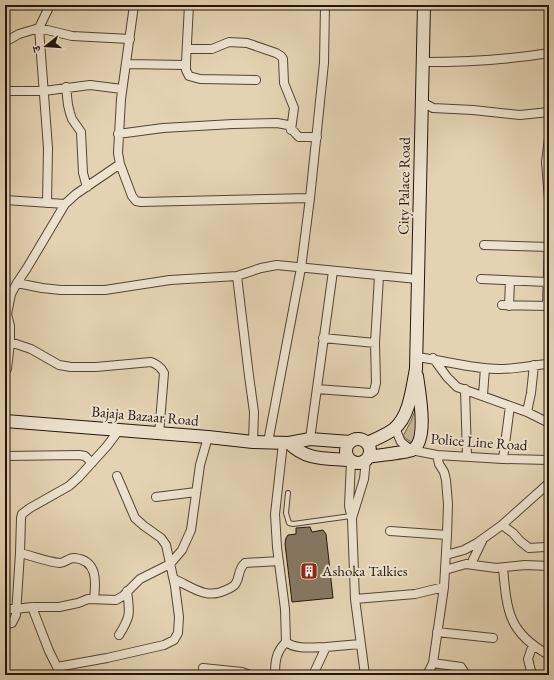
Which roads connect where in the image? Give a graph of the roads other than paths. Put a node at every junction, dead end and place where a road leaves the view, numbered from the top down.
1 (50, 5) edge
2 (134, 5) edge
3 (189, 5) edge
4 (325, 5) edge
5 (424, 5) edge
6 (40, 28) junction
7 (130, 39) junction
8 (5, 42) edge
9 (186, 50) junction
10 (549, 53) edge
11 (424, 62) junction
12 (126, 64) junction
13 (186, 65) junction
14 (256, 80) dead end
15 (66, 87) junction
16 (122, 89) junction
17 (5, 91) edge
18 (44, 91) junction
19 (422, 102) junction
20 (549, 112) edge
21 (291, 130) junction
22 (118, 134) junction
23 (316, 137) junction
24 (549, 138) edge
25 (547, 162) edge
26 (120, 164) junction
27 (87, 187) junction
28 (310, 198) junction
29 (549, 199) edge
30 (5, 200) edge
31 (46, 203) junction
32 (65, 204) junction
33 (549, 238) edge
34 (484, 245) dead end
35 (549, 247) edge
36 (548, 260) edge
37 (301, 268) junction
38 (333, 271) junction
39 (237, 276) junction
40 (379, 276) junction
41 (417, 280) junction
42 (481, 280) dead end
43 (510, 281) junction
44 (547, 282) junction
45 (16, 284) junction
46 (5, 288) edge
47 (548, 306) edge
48 (6, 315) edge
49 (323, 338) junction
50 (10, 342) junction
51 (375, 342) junction
52 (433, 358) junction
53 (416, 363) junction
54 (549, 364) edge
55 (534, 365) junction
56 (485, 368) junction
57 (7, 369) dead end
58 (317, 389) junction
59 (465, 390) junction
60 (483, 396) junction
61 (510, 406) junction
62 (527, 412) junction
63 (5, 421) edge
64 (549, 423) edge
65 (395, 428) junction
66 (119, 430) junction
67 (158, 434) junction
68 (208, 437) junction
69 (310, 439) junction
70 (253, 442) junction
71 (268, 442) junction
72 (350, 442) junction
73 (286, 443) junction
74 (367, 443) junction
75 (411, 450) junction
76 (437, 455) junction
77 (5, 456) edge
78 (467, 456) junction
79 (367, 459) junction
80 (503, 459) junction
81 (350, 460) junction
82 (549, 460) edge
83 (92, 463) junction
84 (117, 476) dead end
85 (549, 483) edge
86 (196, 492) junction
87 (288, 493) dead end
88 (156, 497) dead end
89 (352, 518) junction
90 (502, 525) junction
91 (390, 530) dead end
92 (447, 535) junction
93 (484, 538) junction
94 (545, 547) dead end
95 (20, 553) junction
96 (446, 555) junction
97 (279, 561) junction
98 (170, 564) junction
99 (471, 564) junction
100 (549, 566) edge
101 (503, 568) junction
102 (445, 570) junction
103 (174, 579) junction
104 (444, 587) junction
105 (127, 591) junction
106 (94, 599) junction
107 (355, 599) junction
108 (32, 607) junction
109 (5, 609) edge
110 (16, 609) junction
111 (5, 625) edge
112 (437, 632) junction
113 (120, 635) dead end
114 (493, 638) dead end
115 (286, 642) junction
116 (360, 644) junction
117 (326, 646) junction
118 (535, 647) junction
119 (549, 655) edge
120 (433, 662) junction
121 (57, 667) junction
122 (203, 668) dead end
123 (61, 675) edge
124 (250, 675) edge
125 (275, 675) edge
126 (314, 675) edge
127 (365, 675) edge
128 (427, 675) edge
129 (466, 675) edge
130 (532, 675) edge

1 - 6 street
2 - 7 street
3 - 9 street
4 - 23 street
5 - 11 street, City Palace Road
6 - 7 street
6 - 8 street
6 - 18 street
7 - 12 street
9 - 13 street
9 - 21 street
10 - 11 street
11 - 19 street, City Palace Road
12 - 13 street
12 - 16 street
13 - 14 street
15 - 16 street
15 - 18 street
15 - 27 street
16 - 22 street
17 - 18 street
18 - 31 street
19 - 20 street
19 - 41 street, City Palace Road
21 - 22 street
21 - 23 street
22 - 26 street
23 - 28 street
24 - 25 street
25 - 29 street
26 - 27 street
26 - 28 street
27 - 32 street
28 - 37 street
30 - 31 street
31 - 32 street
32 - 45 street
33 - 35 street
34 - 35 street
35 - 36 street
36 - 44 street
37 - 38 street
37 - 39 street
37 - 71 street
38 - 40 street
38 - 49 street
39 - 45 street
39 - 70 street
40 - 41 street
40 - 51 street
41 - 53 street, City Palace Road
42 - 43 street
43 - 44 street
43 - 47 street
44 - 47 street
45 - 46 street
45 - 48 street
48 - 50 street
49 - 51 street
49 - 58 street
50 - 57 street
50 - 67 street
51 - 58 street
52 - 53 street
52 - 56 street
52 - 59 street
53 - 65 street, City Palace Road
53 - 75 street, City Palace Road
54 - 55 street
55 - 56 street
55 - 62 street
56 - 60 street
58 - 69 street
59 - 60 street
59 - 78 street
60 - 61 street
61 - 62 street
61 - 80 street
62 - 64 street
63 - 66 street, Bajaja Bazaar Road
65 - 74 street
65 - 75 street, Police Line Road
66 - 67 street, Bajaja Bazaar Road
66 - 83 street
67 - 68 street, Bajaja Bazaar Road
68 - 70 street, Bajaja Bazaar Road
68 - 86 street
69 - 72 street
69 - 73 street
70 - 71 street, Bajaja Bazaar Road
71 - 73 street, Bajaja Bazaar Road
72 - 74 street
72 - 81 street
73 - 81 street
73 - 97 street
74 - 79 street
75 - 76 street, Police Line Road
75 - 79 street
76 - 78 street, Police Line Road
76 - 92 street
77 - 83 street
78 - 80 street, Police Line Road
79 - 81 street
79 - 89 street
80 - 82 street, Police Line Road
81 - 89 street
83 - 95 street
84 - 98 street
85 - 90 street
86 - 88 street
86 - 98 street
87 - 89 lane
89 - 107 street
90 - 93 street
90 - 94 street
91 - 92 street
92 - 96 street
93 - 96 street
93 - 99 street
95 - 106 street
95 - 110 street
96 - 102 street
97 - 103 street
97 - 115 street
98 - 103 street
98 - 105 street
99 - 101 street
99 - 102 street
100 - 101 street
101 - 118 street
102 - 104 street
103 - 121 street
104 - 107 street
104 - 112 street
105 - 106 street
105 - 113 street
106 - 108 street
107 - 116 street
108 - 110 street
108 - 121 street
109 - 110 street
110 - 111 street
112 - 114 street
112 - 120 street
115 - 117 street
115 - 125 street
116 - 117 street
116 - 127 street
117 - 126 street
118 - 119 street
118 - 130 street
120 - 128 street
120 - 129 street
121 - 123 street
122 - 124 street

